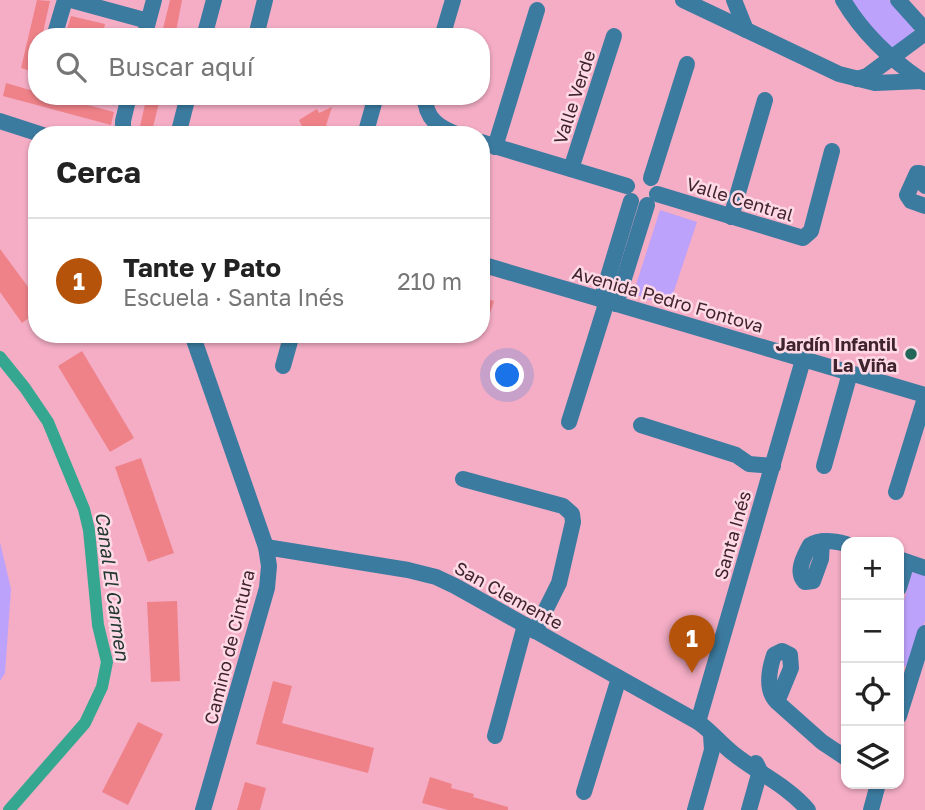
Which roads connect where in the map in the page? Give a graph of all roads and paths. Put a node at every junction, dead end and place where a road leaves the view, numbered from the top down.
1 (65, 0) edge
2 (71, 0) edge
3 (153, 0) edge
4 (214, 0) edge
5 (265, 0) edge
6 (453, 0) edge
7 (684, 0) edge
8 (843, 0) edge
9 (898, 0) edge
10 (537, 10) dead end
11 (732, 10) edge
12 (57, 28) edge
13 (143, 28) edge
14 (146, 28) edge
15 (206, 28) edge
16 (258, 28) dead end
17 (445, 28) edge
18 (925, 31) edge
19 (614, 36) dead end
20 (892, 58) junction
21 (687, 64) dead end
22 (857, 79) junction
23 (924, 82) edge
24 (765, 100) dead end
25 (127, 105) edge
26 (186, 105) edge
27 (373, 105) edge
28 (426, 105) edge
29 (0, 121) edge
30 (121, 126) edge
31 (180, 126) edge
32 (368, 126) edge
33 (438, 126) edge
34 (28, 130) edge
35 (490, 139) edge
36 (490, 146) edge
37 (832, 151) dead end
38 (571, 169) junction
39 (651, 178) junction
40 (925, 186) edge
41 (641, 197) junction
42 (925, 206) edge
43 (731, 217) junction
44 (490, 267) edge
45 (608, 302) junction
46 (195, 343) edge
47 (289, 343) edge
48 (803, 360) junction
49 (283, 366) dead end
50 (850, 373) junction
51 (925, 397) edge
52 (569, 422) dead end
53 (641, 425) dead end
54 (773, 466) junction
55 (824, 466) dead end
56 (463, 478) dead end
57 (896, 492) dead end
58 (822, 541) dead end
59 (841, 543) edge
60 (266, 547) junction
61 (904, 560) edge
62 (925, 569) edge
63 (530, 628) junction
64 (925, 634) edge
65 (904, 676) edge
66 (619, 678) junction
67 (777, 702) dead end
68 (698, 722) junction
69 (711, 735) junction
70 (495, 736) dead end
71 (841, 755) edge
72 (760, 771) junction
73 (877, 789) edge
74 (584, 792) dead end
75 (203, 810) edge
76 (695, 810) edge
77 (749, 810) edge
78 (808, 810) edge
79 (871, 810) edge

1 - 12 street
2 - 13 street
3 - 14 street
4 - 15 street
5 - 16 street
6 - 17 street
7 - 11 street
8 - 20 street
9 - 18 street
10 - 35 street
11 - 22 street
18 - 20 street
19 - 38 street, Valle Verde
20 - 22 street
20 - 23 street
21 - 39 street
22 - 23 street
24 - 43 street
25 - 30 street
26 - 31 street
27 - 32 street
28 - 33 street
29 - 34 street
36 - 38 street, Valle Central
37 - 43 street, Valle Central
38 - 41 street, Valle Central
39 - 41 street
39 - 41 street
40 - 42 street
41 - 43 street, Valle Central
41 - 45 street
44 - 45 street, Avenida Pedro Fontova
45 - 48 street, Avenida Pedro Fontova
45 - 52 street
46 - 60 street, Camino de Cintura
47 - 49 street
48 - 50 street, Avenida Pedro Fontova
48 - 54 street, Santa Inés
50 - 51 street, Avenida Pedro Fontova
50 - 55 street
51 - 57 street
53 - 54 street
54 - 68 street, Santa Inés
56 - 63 street
58 - 59 street
60 - 63 street, San Clemente
60 - 75 street, Camino de Cintura
61 - 62 street
63 - 66 street, San Clemente
63 - 70 street
64 - 65 street
66 - 68 street, San Clemente
66 - 74 street
67 - 71 street
68 - 69 street, San Clemente
69 - 72 street, San Clemente
69 - 76 street
72 - 77 street
72 - 78 street, San Clemente
73 - 79 street

